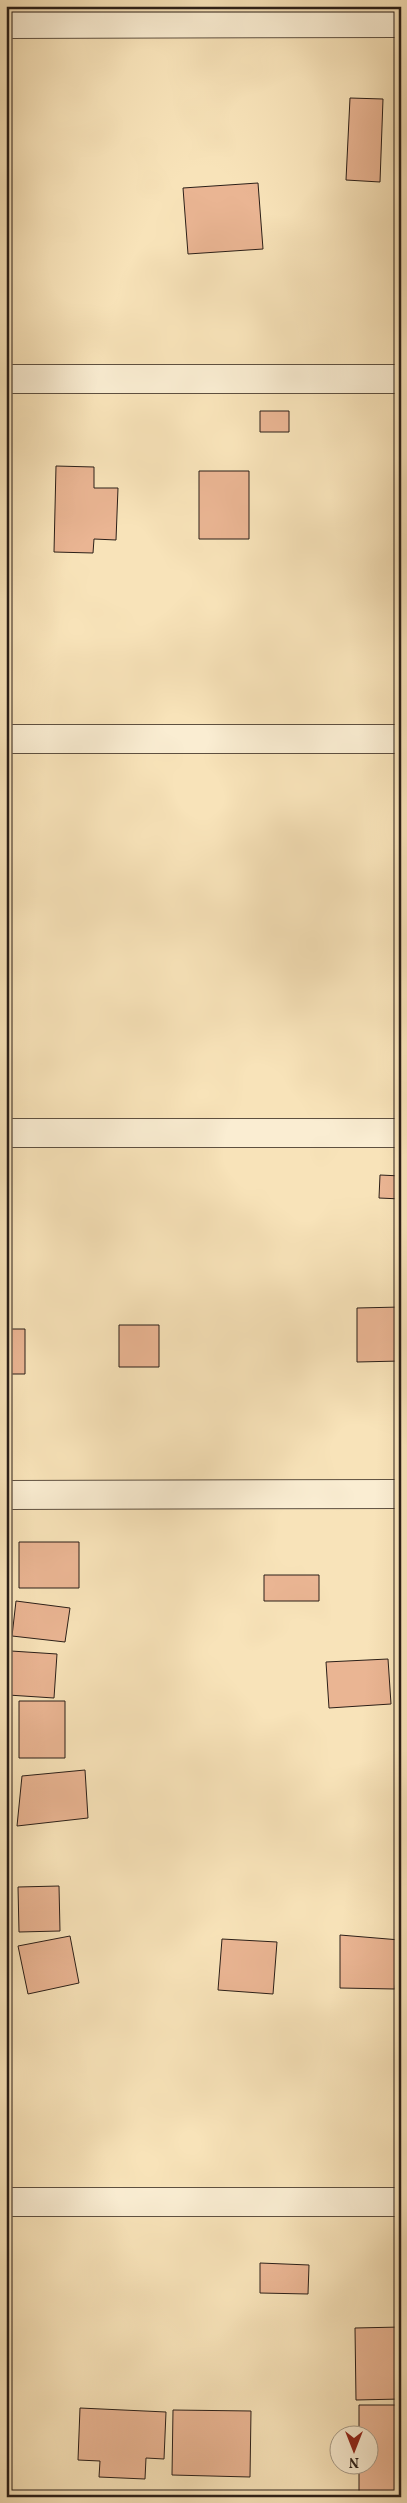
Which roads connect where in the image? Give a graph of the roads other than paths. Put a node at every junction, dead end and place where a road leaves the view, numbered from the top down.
1 (401, 23) edge
2 (6, 24) edge
3 (6, 379) edge
4 (401, 379) edge
5 (6, 739) edge
6 (401, 739) edge
7 (6, 1133) edge
8 (401, 1133) edge
9 (401, 1494) edge
10 (6, 1495) edge
11 (6, 2202) edge
12 (401, 2202) edge

1 - 2 street
3 - 4 street
5 - 6 street
7 - 8 street
9 - 10 street
11 - 12 street

